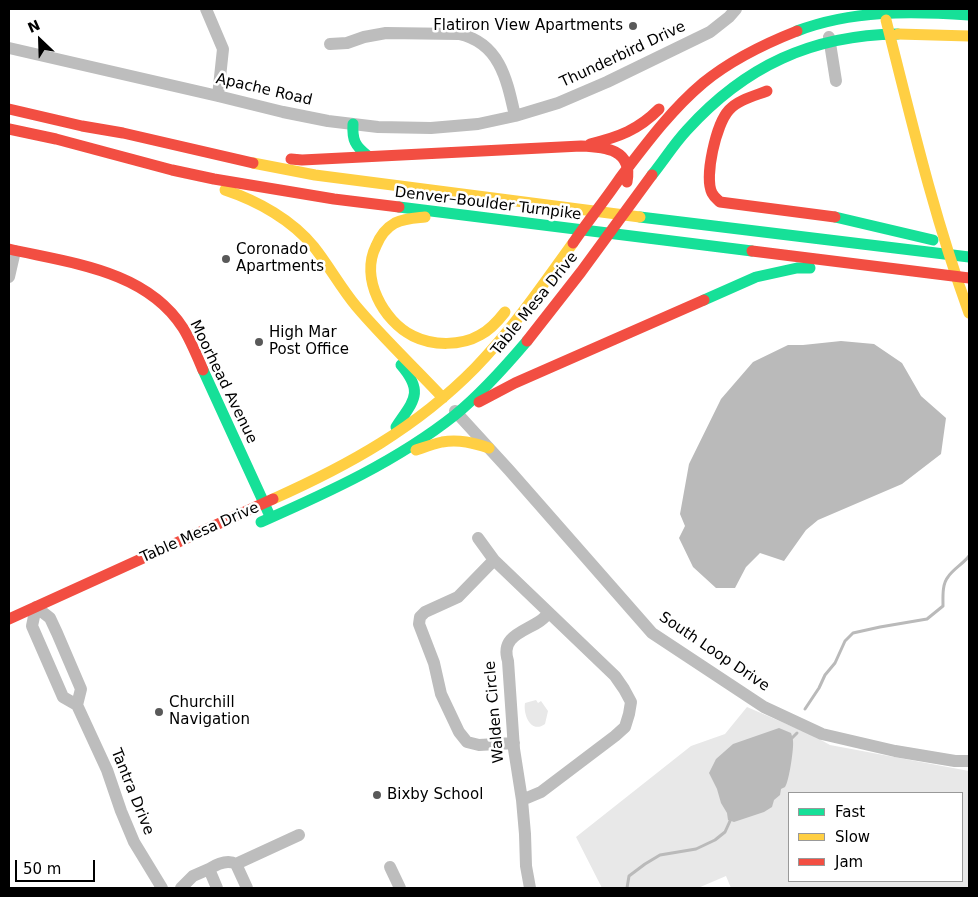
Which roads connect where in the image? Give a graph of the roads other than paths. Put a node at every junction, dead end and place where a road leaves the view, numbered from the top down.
1 (206, 9) edge
2 (736, 9) edge
3 (883, 9) edge
4 (939, 11) edge
5 (826, 15) edge
6 (969, 15) edge
7 (796, 20) dead end
8 (779, 37) junction
9 (830, 42) junction
10 (966, 42) edge
11 (330, 44) dead end
12 (9, 48) edge
13 (724, 67) junction
14 (836, 81) dead end
15 (728, 90) junction
16 (677, 92) dead end
17 (218, 96) junction
18 (666, 103) dead end
19 (9, 109) edge
20 (515, 116) junction
21 (352, 124) junction
22 (9, 129) edge
23 (581, 146) junction
24 (202, 152) junction
25 (368, 156) junction
26 (628, 168) junction
27 (172, 170) junction
28 (453, 215) junction
29 (969, 248) edge
30 (12, 250) edge
31 (570, 255) junction
32 (969, 257) edge
33 (556, 266) junction
34 (900, 269) junction
35 (9, 277) edge
36 (969, 278) edge
37 (530, 282) dead end
38 (515, 300) dead end
39 (702, 301) junction
40 (551, 312) junction
41 (969, 313) edge
42 (664, 329) dead end
43 (382, 334) junction
44 (556, 378) dead end
45 (515, 384) junction
46 (443, 398) junction
47 (457, 413) junction
48 (388, 439) junction
49 (489, 448) junction
50 (398, 455) junction
51 (264, 503) junction
52 (270, 518) junction
53 (252, 526) dead end
54 (478, 538) dead end
55 (494, 560) junction
56 (36, 607) junction
57 (549, 613) junction
58 (56, 616) junction
59 (9, 618) edge
60 (32, 626) junction
61 (19, 632) dead end
62 (77, 705) junction
63 (514, 742) junction
64 (969, 761) edge
65 (522, 800) junction
66 (299, 835) dead end
67 (236, 864) junction
68 (390, 867) dead end
69 (209, 869) junction
70 (162, 888) edge
71 (181, 888) edge
72 (217, 888) edge
73 (247, 888) edge
74 (400, 888) edge
75 (530, 888) edge

1 - 17 street
2 - 20 street, Thunderbird Drive
3 - 41 main road
4 - 5 main road, Table Mesa Drive
4 - 6 main road, Table Mesa Drive
4 - 10 main road
5 - 8 main road, Table Mesa Drive
5 - 9 street
7 - 8 main road
8 - 13 main road, Table Mesa Drive
9 - 10 main road, Table Mesa Drive
9 - 14 street
9 - 15 main road, Table Mesa Drive
11 - 20 street
12 - 17 street, Apache Road
13 - 16 main road
13 - 26 main road, Table Mesa Drive
15 - 29 main road
15 - 40 main road, Table Mesa Drive
17 - 21 street, Apache Road
18 - 23 main road
19 - 24 main road, Denver–Boulder Turnpike
20 - 21 street, Apache Road
21 - 25 main road
22 - 27 main road, Denver–Boulder Turnpike
23 - 25 main road
23 - 26 main road
24 - 25 main road
24 - 32 main road, Denver–Boulder Turnpike
26 - 31 main road, Table Mesa Drive
27 - 28 main road, Denver–Boulder Turnpike
27 - 43 main road
28 - 34 main road, Denver–Boulder Turnpike
28 - 38 main road
30 - 35 street
30 - 51 main road, Moorhead Avenue
31 - 33 main road, Table Mesa Drive
31 - 40 main road
33 - 37 main road
33 - 46 main road, Table Mesa Drive
34 - 36 main road, Denver–Boulder Turnpike
34 - 39 main road
39 - 42 main road
39 - 45 main road
40 - 47 main road, Table Mesa Drive
43 - 46 main road
43 - 48 main road
44 - 45 main road
45 - 47 main road
46 - 47 street, South Loop Drive
46 - 48 main road, Table Mesa Drive
47 - 49 street, South Loop Drive
47 - 50 main road, Table Mesa Drive
48 - 51 main road, Table Mesa Drive
49 - 50 main road
49 - 64 street, South Loop Drive
50 - 52 main road, Table Mesa Drive
51 - 52 main road, Moorhead Avenue
51 - 56 main road, Table Mesa Drive
52 - 53 main road, Table Mesa Drive
54 - 55 street
55 - 57 street
55 - 63 street
56 - 58 street, Tantra Drive
56 - 59 main road, Table Mesa Drive
56 - 60 street
57 - 63 street, Walden Circle
57 - 65 street
58 - 60 main road
58 - 62 street, Tantra Drive
60 - 61 main road
60 - 62 street, Tantra Drive
62 - 70 street, Tantra Drive
63 - 65 street, Walden Circle
65 - 75 street, Walden Circle
66 - 67 street
67 - 69 street
67 - 73 street
68 - 74 street
69 - 71 street
69 - 72 street

